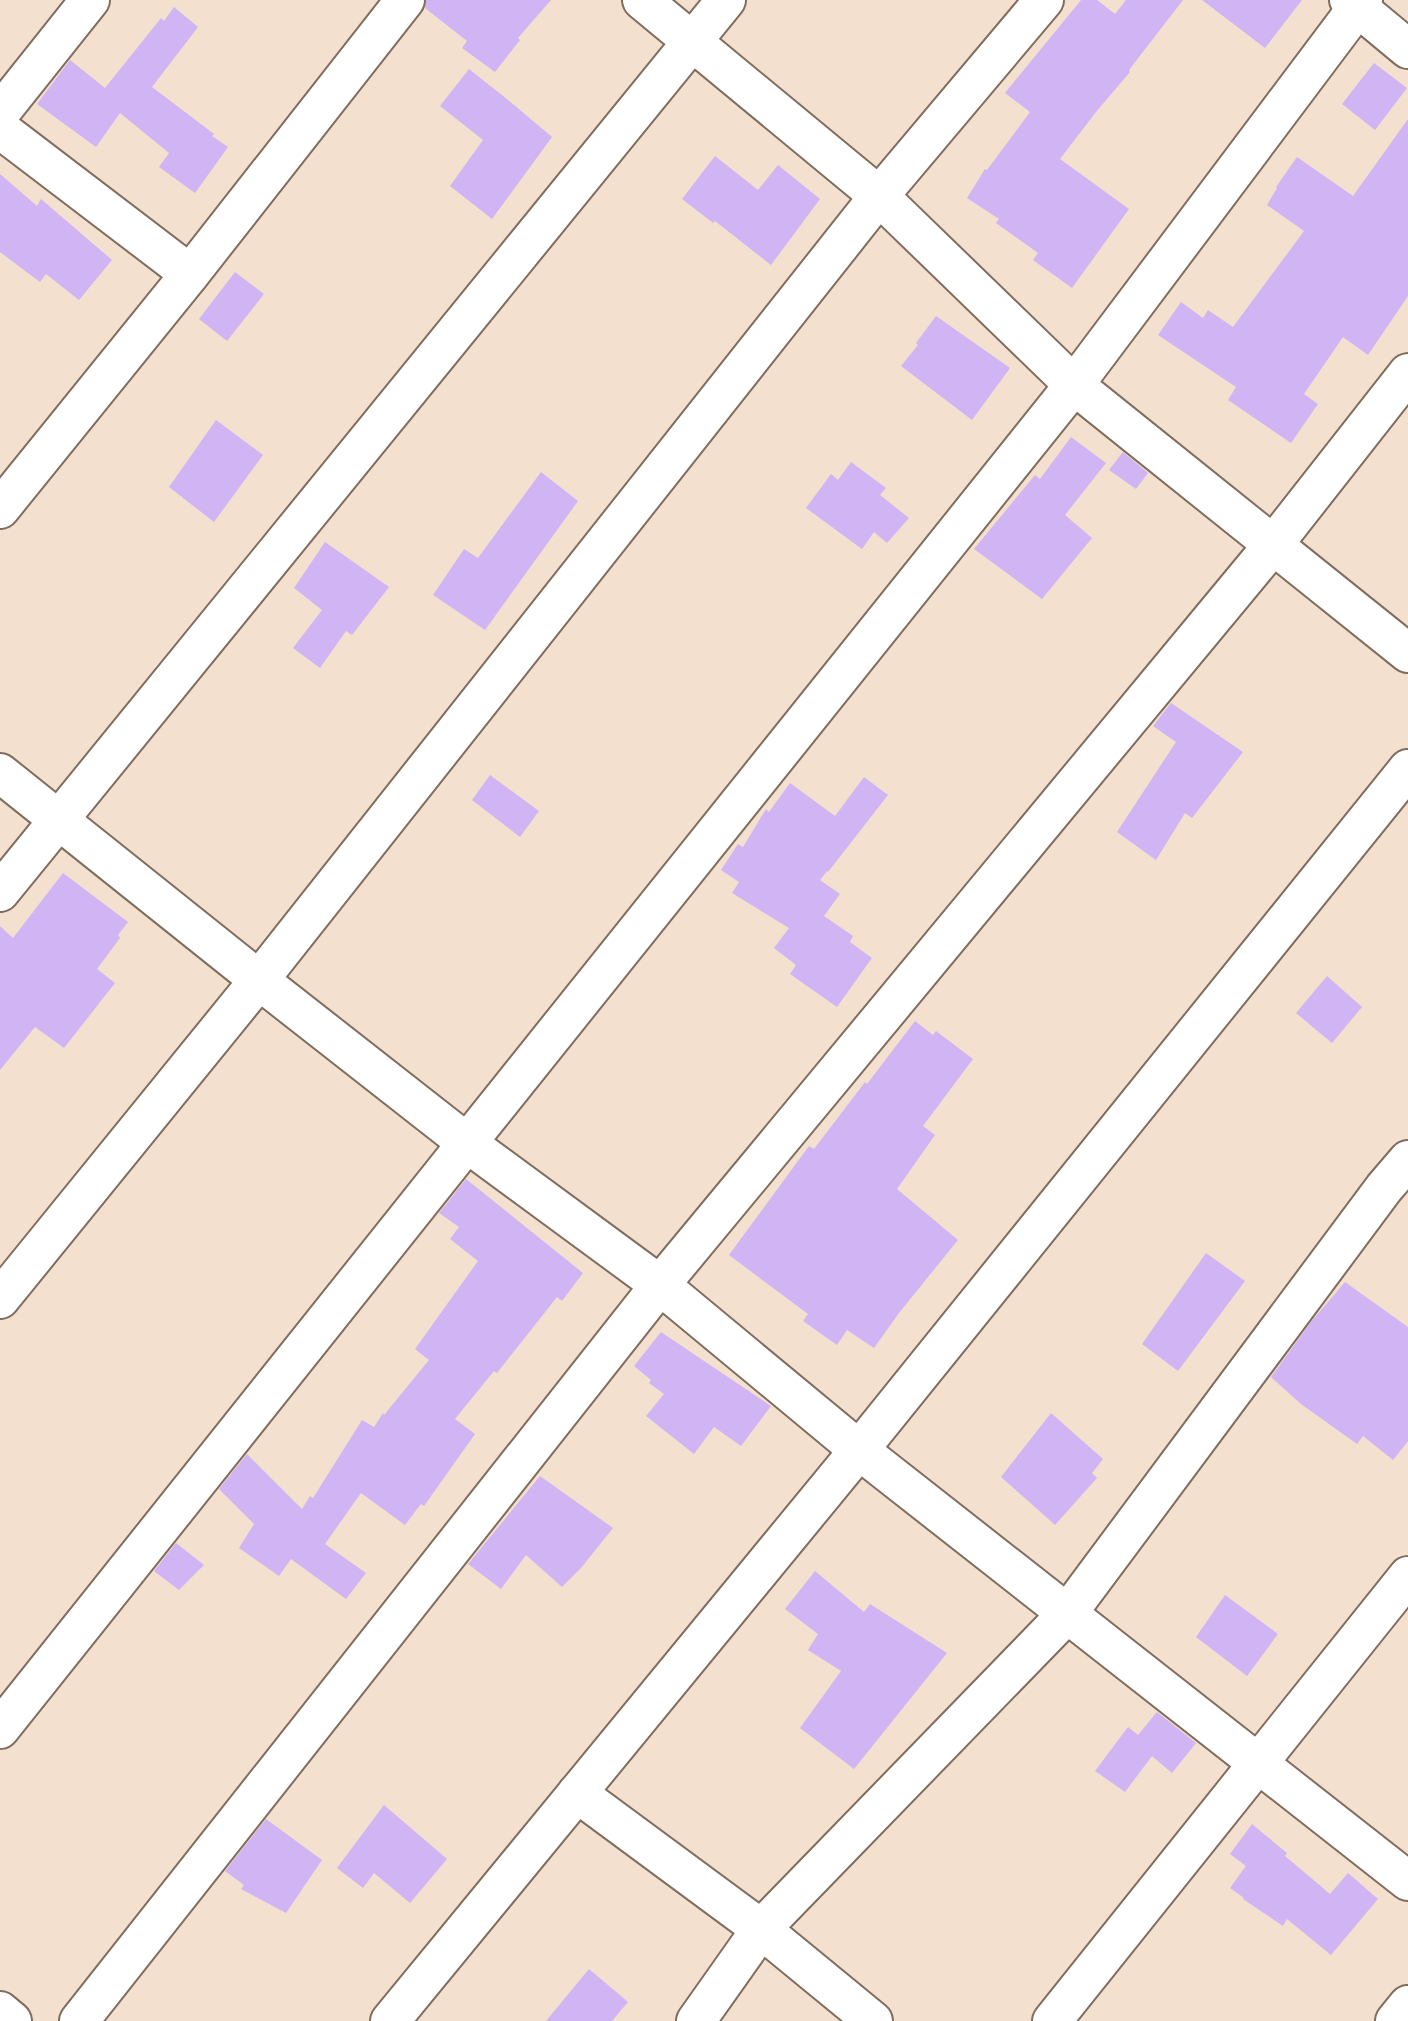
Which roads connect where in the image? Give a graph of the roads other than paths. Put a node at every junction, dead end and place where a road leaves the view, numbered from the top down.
1 (90, 0) edge
2 (405, 0) edge
3 (642, 0) edge
4 (726, 0) edge
5 (1044, 0) edge
6 (1357, 2) edge
7 (693, 40) junction
8 (1408, 49) edge
9 (0, 113) edge
10 (0, 129) edge
11 (879, 196) junction
12 (190, 274) junction
13 (1408, 373) edge
14 (1074, 385) junction
15 (0, 509) edge
16 (1273, 545) junction
17 (1408, 653) edge
18 (1408, 769) edge
19 (0, 773) edge
20 (58, 819) junction
21 (0, 892) edge
22 (259, 980) junction
23 (467, 1143) junction
24 (1400, 1187) edge
25 (660, 1286) junction
26 (0, 1299) edge
27 (859, 1450) junction
28 (1408, 1576) edge
29 (1067, 1614) junction
30 (0, 1729) edge
31 (1259, 1763) junction
32 (577, 1793) junction
33 (1408, 1881) edge
34 (761, 1929) junction
35 (1408, 2006) edge
36 (0, 2011) edge
37 (12, 2021) edge
38 (79, 2021) edge
39 (390, 2021) edge
40 (696, 2021) edge
41 (873, 2021) edge
42 (1052, 2021) edge
43 (1395, 2021) edge

1 - 9 street
2 - 12 street
3 - 7 street
4 - 7 street
5 - 11 street
6 - 8 street
6 - 14 street
7 - 11 street
7 - 20 street
10 - 12 street
11 - 14 street
11 - 22 street
12 - 15 street
13 - 16 street
14 - 16 street
14 - 23 street
16 - 17 street
16 - 25 street
18 - 27 street
19 - 20 street
20 - 21 street
20 - 22 street
22 - 23 street
22 - 26 street
23 - 25 street
23 - 30 street
24 - 29 street
25 - 27 street
25 - 38 street
27 - 29 street
27 - 32 street
28 - 31 street
29 - 31 street
29 - 34 street
31 - 33 street
31 - 42 street
32 - 34 street
32 - 39 street
34 - 40 street
34 - 41 street
35 - 43 street
36 - 37 street

